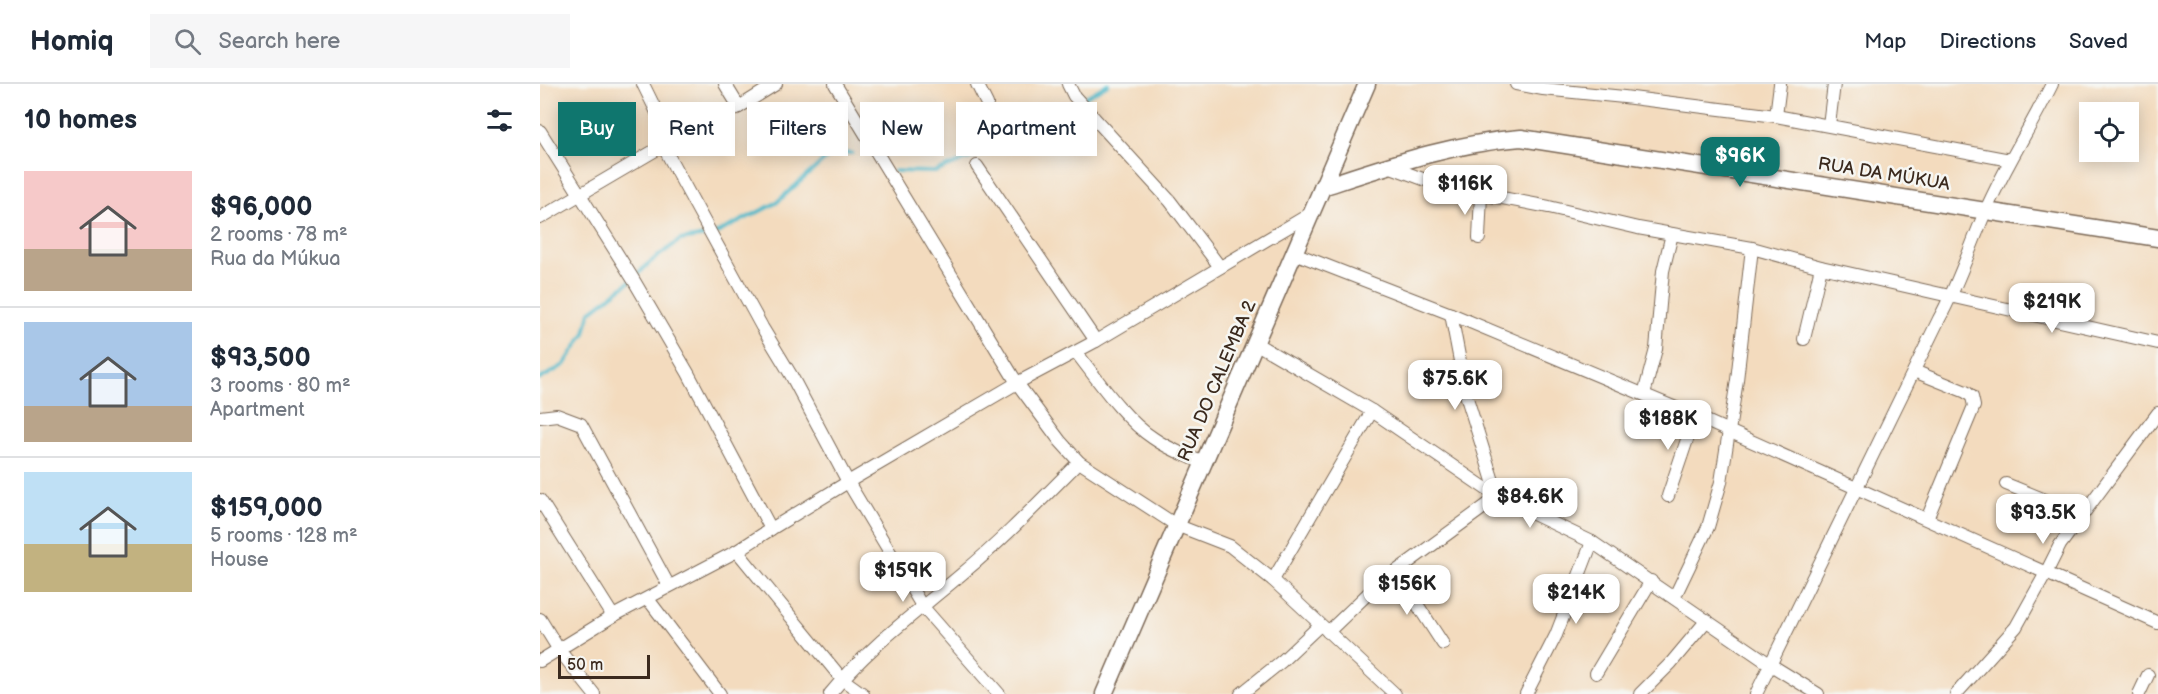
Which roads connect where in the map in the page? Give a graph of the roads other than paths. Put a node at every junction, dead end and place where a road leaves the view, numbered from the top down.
1 (643, 84) edge
2 (725, 84) edge
3 (776, 84) edge
4 (835, 84) edge
5 (977, 84) edge
6 (1068, 84) edge
7 (1367, 84) edge
8 (1516, 84) edge
9 (1780, 84) edge
10 (1833, 84) edge
11 (2052, 84) edge
12 (650, 102) edge
13 (986, 102) edge
14 (739, 107) junction
15 (735, 109) edge
16 (1776, 116) junction
17 (1829, 125) junction
18 (540, 131) edge
19 (648, 155) edge
20 (673, 156) edge
21 (2010, 160) junction
22 (977, 166) dead end
23 (1388, 166) junction
24 (1322, 187) junction
25 (1480, 194) junction
26 (580, 195) junction
27 (1986, 210) junction
28 (1310, 214) junction
29 (540, 218) edge
30 (1672, 234) junction
31 (1479, 238) dead end
32 (2158, 238) edge
33 (1752, 248) junction
34 (1294, 253) junction
35 (1220, 267) junction
36 (1821, 267) junction
37 (1952, 296) junction
38 (1450, 314) junction
39 (1804, 339) dead end
40 (1096, 341) junction
41 (1255, 343) junction
42 (2158, 343) edge
43 (1076, 352) junction
44 (1914, 371) junction
45 (1017, 383) junction
46 (1644, 394) junction
47 (1372, 411) junction
48 (2158, 413) edge
49 (1695, 416) junction
50 (540, 417) edge
51 (1730, 432) junction
52 (1079, 462) junction
53 (1203, 463) junction
54 (848, 482) junction
55 (2006, 484) dead end
56 (1857, 488) junction
57 (1668, 496) dead end
58 (1498, 497) junction
59 (540, 500) edge
60 (2082, 514) junction
61 (1927, 519) junction
62 (1176, 525) junction
63 (771, 529) junction
64 (1592, 542) junction
65 (737, 552) junction
66 (1396, 572) junction
67 (2046, 573) junction
68 (1273, 580) junction
69 (1651, 581) junction
70 (669, 586) junction
71 (1674, 597) junction
72 (648, 599) junction
73 (922, 606) junction
74 (613, 616) junction
75 (540, 619) edge
76 (1707, 620) junction
77 (2158, 623) edge
78 (1324, 628) junction
79 (1443, 644) dead end
80 (560, 650) junction
81 (540, 661) edge
82 (1771, 665) junction
83 (1596, 673) dead end
84 (2148, 675) dead end
85 (842, 679) junction
86 (594, 694) edge
87 (720, 694) edge
88 (830, 694) edge
89 (863, 694) edge
90 (999, 694) edge
91 (1104, 694) edge
92 (1241, 694) edge
93 (1395, 694) edge
94 (1526, 694) edge
95 (1640, 694) edge
96 (1756, 694) edge
97 (1818, 694) edge
98 (1956, 694) edge
99 (2139, 694) edge

1 - 12 street
2 - 14 street
3 - 14 street
4 - 45 street
5 - 13 street
6 - 35 street
7 - 24 street, RUA DO CALEMBA 2
8 - 16 street
9 - 16 street
10 - 17 street
11 - 21 street
14 - 15 street
16 - 17 street
17 - 21 street
18 - 26 street
19 - 26 street
20 - 54 street
21 - 27 street
22 - 40 street
23 - 24 street, RUA DA MÚKUA
23 - 25 street
23 - 27 street, RUA DA MÚKUA
24 - 28 street, RUA DO CALEMBA 2
25 - 30 street
25 - 31 street
26 - 29 street
26 - 63 street
27 - 32 street, RUA DA MÚKUA
27 - 37 street
28 - 34 street, RUA DO CALEMBA 2
28 - 35 street
30 - 33 street
30 - 46 street
33 - 36 street
33 - 51 street
34 - 38 street
34 - 41 street, RUA DO CALEMBA 2
35 - 40 street
36 - 37 street
36 - 39 street
37 - 42 street
37 - 44 street
38 - 46 street
38 - 58 street
40 - 43 street
41 - 47 street
41 - 53 street, RUA DO CALEMBA 2
43 - 45 street
43 - 53 street
44 - 56 street
44 - 61 street
45 - 52 street
45 - 54 street
46 - 49 street
47 - 58 street
47 - 68 street
48 - 60 street
49 - 51 street
49 - 57 street
50 - 70 street
51 - 56 street
51 - 71 street
52 - 62 street
52 - 73 street
53 - 62 street, RUA DO CALEMBA 2
54 - 63 street
54 - 73 street
55 - 60 street
56 - 61 street
56 - 82 street
58 - 64 street
58 - 66 street
59 - 74 street
60 - 67 street
61 - 67 street
62 - 68 street
62 - 91 street, RUA DO CALEMBA 2
63 - 65 street
64 - 69 street
64 - 94 street
65 - 70 street
65 - 85 street
66 - 78 street
66 - 79 street
67 - 77 street
67 - 98 street
68 - 78 street
69 - 71 street
69 - 83 street
70 - 72 street
71 - 76 street
72 - 74 street
72 - 87 street
73 - 85 street
73 - 90 street
74 - 80 street
75 - 80 street
76 - 82 street
76 - 95 street
78 - 92 street
78 - 93 street
80 - 81 street
80 - 86 street
82 - 96 street
82 - 97 street
84 - 99 street
85 - 88 street
85 - 89 street

